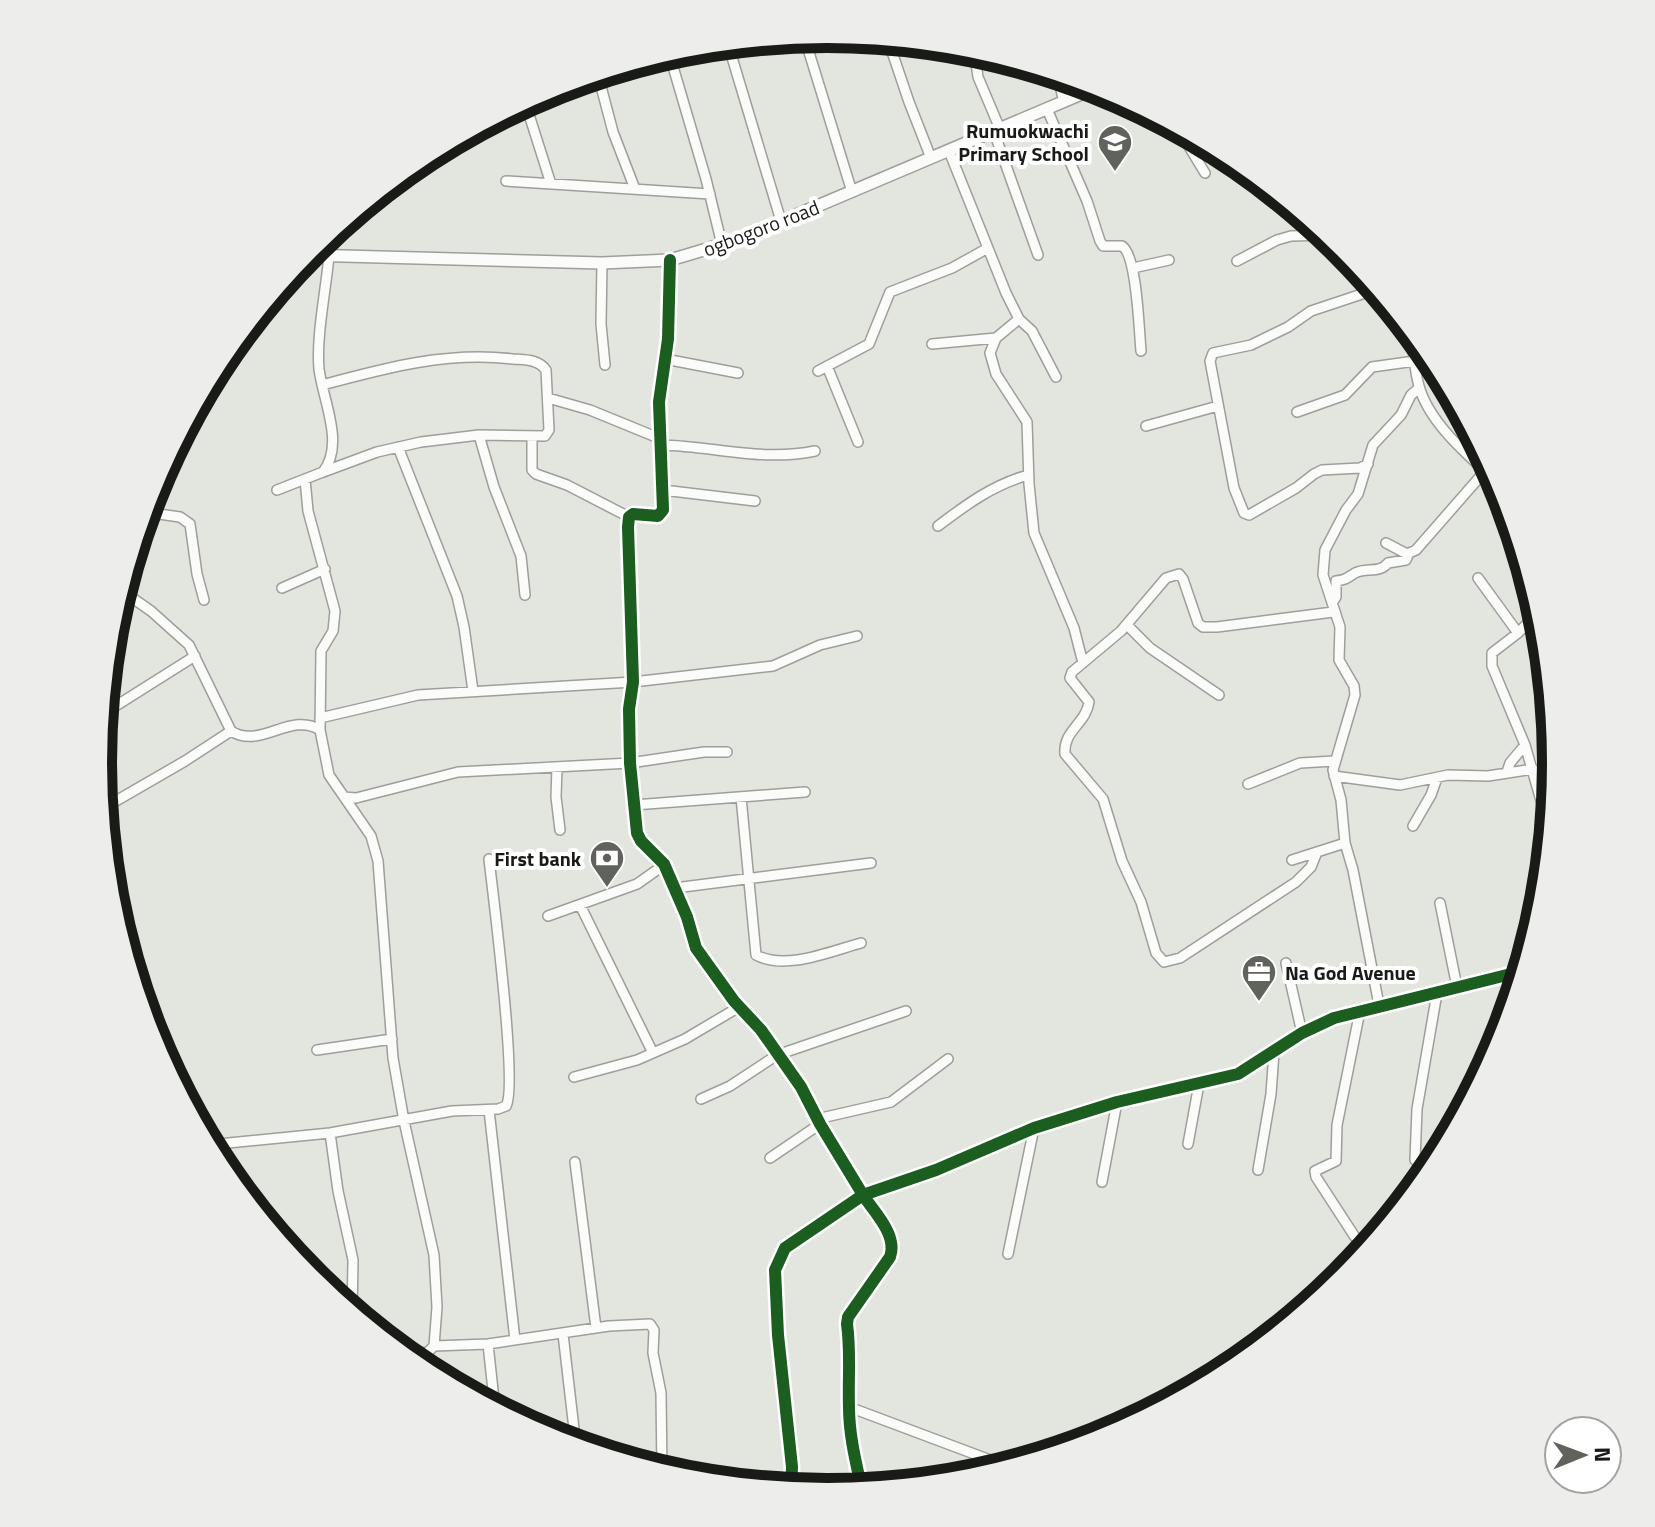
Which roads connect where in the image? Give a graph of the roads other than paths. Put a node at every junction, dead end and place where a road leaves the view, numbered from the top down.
1 (808, 49) edge
2 (892, 52) edge
3 (731, 54) edge
4 (976, 64) edge
5 (673, 65) edge
6 (601, 85) edge
7 (1060, 87) edge
8 (1081, 95) edge
9 (1064, 102) junction
10 (1047, 109) junction
11 (529, 114) edge
12 (997, 130) junction
13 (1189, 146) edge
14 (949, 151) junction
15 (931, 158) junction
16 (1205, 173) dead end
17 (506, 181) dead end
18 (551, 184) junction
19 (635, 189) junction
20 (852, 192) junction
21 (710, 194) junction
22 (781, 221) junction
23 (1309, 236) edge
24 (722, 245) junction
25 (988, 248) junction
26 (1038, 255) dead end
27 (324, 256) edge
28 (329, 256) junction
29 (670, 260) junction
30 (1169, 260) dead end
31 (1237, 261) dead end
32 (602, 263) junction
33 (1133, 268) junction
34 (1366, 293) edge
35 (1019, 319) junction
36 (996, 338) junction
37 (932, 344) dead end
38 (1141, 351) dead end
39 (1414, 356) joint
40 (665, 359) junction
41 (605, 365) dead end
42 (738, 373) dead end
43 (1056, 377) dead end
44 (322, 385) junction
45 (1419, 388) junction
46 (548, 398) junction
47 (1218, 406) junction
48 (1297, 412) dead end
49 (1146, 426) dead end
50 (479, 435) junction
51 (532, 436) junction
52 (661, 442) junction
53 (858, 442) dead end
54 (398, 447) junction
55 (815, 451) dead end
56 (1474, 461) joint
57 (1477, 463) edge
58 (1368, 464) junction
59 (323, 472) junction
60 (1028, 475) junction
61 (1482, 475) edge
62 (305, 479) junction
63 (277, 490) dead end
64 (663, 490) junction
65 (755, 501) dead end
66 (157, 514) edge
67 (629, 517) junction
68 (938, 526) dead end
69 (1386, 543) dead end
70 (1409, 553) junction
71 (325, 569) junction
72 (1478, 578) dead end
73 (282, 588) dead end
74 (525, 595) dead end
75 (132, 598) edge
76 (204, 600) dead end
77 (1332, 608) junction
78 (1529, 622) edge
79 (1127, 625) junction
80 (1518, 633) junction
81 (857, 636) dead end
82 (195, 656) junction
83 (1083, 663) junction
84 (633, 682) junction
85 (473, 691) junction
86 (1219, 695) dead end
87 (115, 707) edge
88 (320, 718) junction
89 (320, 730) junction
90 (231, 731) junction
91 (1525, 745) junction
92 (727, 752) dead end
93 (1334, 761) junction
94 (630, 763) junction
95 (557, 767) junction
96 (1533, 769) junction
97 (1507, 772) junction
98 (1334, 776) junction
99 (1437, 778) junction
100 (1248, 784) dead end
101 (805, 792) dead end
102 (344, 797) junction
103 (741, 797) junction
104 (1541, 800) edge
105 (114, 802) edge
106 (634, 805) junction
107 (1413, 826) dead end
108 (560, 830) dead end
109 (1345, 843) junction
110 (1317, 852) junction
111 (489, 859) dead end
112 (1292, 860) dead end
113 (871, 863) dead end
114 (664, 865) junction
115 (748, 879) junction
116 (675, 888) junction
117 (1440, 903) dead end
118 (580, 905) junction
119 (548, 916) dead end
120 (861, 943) dead end
121 (1286, 963) dead end
122 (1511, 974) edge
123 (1457, 987) junction
124 (1437, 993) junction
125 (1379, 1005) junction
126 (739, 1007) junction
127 (906, 1011) dead end
128 (1360, 1011) junction
129 (1302, 1033) junction
130 (392, 1039) junction
131 (317, 1050) dead end
132 (1274, 1052) junction
133 (653, 1053) junction
134 (777, 1055) junction
135 (948, 1059) dead end
136 (574, 1077) dead end
137 (1199, 1084) junction
138 (701, 1099) dead end
139 (1117, 1102) junction
140 (489, 1110) junction
141 (404, 1121) junction
142 (818, 1122) junction
143 (1034, 1128) junction
144 (330, 1133) junction
145 (222, 1144) edge
146 (1188, 1144) dead end
147 (770, 1158) dead end
148 (1415, 1160) dead end
149 (575, 1162) dead end
150 (1258, 1170) dead end
151 (1102, 1182) dead end
152 (863, 1195) junction
153 (1355, 1237) dead end
154 (1008, 1254) dead end
155 (351, 1294) edge
156 (596, 1328) junction
157 (563, 1334) junction
158 (515, 1340) junction
159 (488, 1344) junction
160 (434, 1346) junction
161 (423, 1353) edge
162 (494, 1396) edge
163 (849, 1407) junction
164 (574, 1432) edge
165 (662, 1459) edge
166 (990, 1460) edge
167 (792, 1477) edge
168 (859, 1478) edge

1 - 20 street
2 - 15 street
3 - 22 street
4 - 12 street
5 - 21 street
6 - 19 street
7 - 9 street
8 - 9 street, ogbogoro road
9 - 10 street, ogbogoro road
10 - 12 street, ogbogoro road
10 - 33 street
11 - 18 street
12 - 14 street, ogbogoro road
12 - 26 street
13 - 16 street
14 - 15 street, ogbogoro road
14 - 25 street
15 - 20 street, ogbogoro road
17 - 18 street
18 - 19 street
19 - 21 street
20 - 22 street, ogbogoro road
21 - 24 street
22 - 24 street, ogbogoro road
23 - 31 street
24 - 29 street, ogbogoro road
25 - 35 street
25 - 53 street
27 - 28 street, ogbogoro road
28 - 32 street, ogbogoro road
28 - 44 street
29 - 32 street, ogbogoro road
29 - 40 street
30 - 33 street
32 - 41 street
33 - 38 street
34 - 47 street
35 - 36 street
35 - 43 street
36 - 37 street
36 - 60 street
39 - 45 street
39 - 48 street
40 - 42 street
40 - 52 street
44 - 46 street
44 - 59 street
45 - 56 street
45 - 58 street
46 - 51 street
46 - 52 street
47 - 49 street
47 - 58 street
50 - 51 street
50 - 54 street
50 - 74 street
51 - 67 street
52 - 55 street
52 - 64 street
54 - 59 street
54 - 85 street
56 - 57 street
58 - 77 street
59 - 62 street
60 - 68 street
60 - 83 street
61 - 70 street
62 - 63 street
62 - 71 street
64 - 65 street
64 - 67 street
66 - 76 street
67 - 84 street
69 - 70 street
70 - 77 street
71 - 73 street
71 - 88 street
72 - 80 street
75 - 82 street
77 - 79 street
77 - 93 street
78 - 80 street
79 - 83 street
79 - 86 street
80 - 91 street
81 - 84 street
82 - 87 street
82 - 90 street
83 - 110 street
84 - 85 street
84 - 94 street
85 - 88 street
88 - 89 street
89 - 90 street
89 - 102 street
90 - 105 street
91 - 96 street
91 - 97 street
92 - 94 street
93 - 98 street
93 - 100 street
94 - 95 street
94 - 106 street
95 - 102 street
95 - 108 street
96 - 97 street
96 - 104 street
97 - 99 street
98 - 99 street
98 - 109 street
99 - 107 street
101 - 103 street
102 - 130 street
103 - 106 street
103 - 115 street
106 - 114 street
109 - 110 street
109 - 125 street
110 - 112 street
111 - 140 street
113 - 115 street
114 - 116 street
114 - 118 street
115 - 116 street
115 - 120 street
116 - 126 street
117 - 123 street
118 - 119 street
118 - 133 street
121 - 129 street
122 - 123 street
123 - 124 street
124 - 125 street
124 - 148 street
125 - 128 street
126 - 133 street
126 - 134 street
127 - 134 street
128 - 129 street
128 - 153 street
129 - 132 street
130 - 131 street
130 - 141 street
132 - 137 street
132 - 150 street
133 - 136 street
134 - 138 street
134 - 142 street
135 - 142 street
137 - 139 street
137 - 146 street
139 - 143 street
139 - 151 street
140 - 141 street
140 - 158 street
141 - 144 street
141 - 160 street
142 - 147 street
142 - 152 street
143 - 152 street
143 - 154 street
144 - 145 street
144 - 155 street
149 - 156 street
152 - 163 street
152 - 167 street
156 - 157 street
156 - 165 street
157 - 158 street
157 - 164 street
158 - 159 street
159 - 160 street
159 - 162 street
160 - 161 street
163 - 166 street
163 - 168 street

